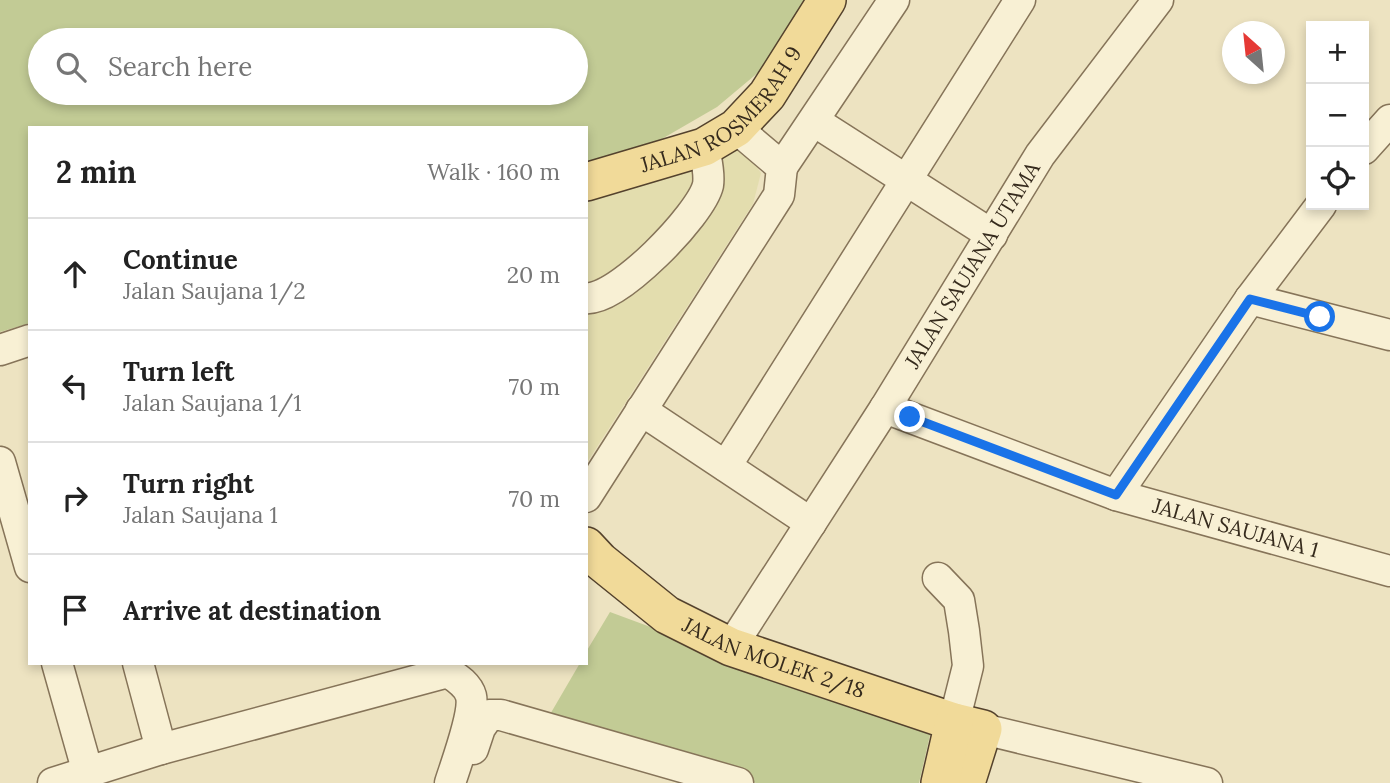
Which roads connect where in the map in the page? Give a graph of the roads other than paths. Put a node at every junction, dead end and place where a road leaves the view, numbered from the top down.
1 (827, 0) edge
2 (894, 0) edge
3 (1020, 0) edge
4 (1158, 0) edge
5 (814, 121) junction
6 (736, 128) junction
7 (704, 147) junction
8 (782, 167) junction
9 (907, 179) junction
10 (588, 181) edge
11 (1317, 210) edge
12 (992, 235) junction
13 (588, 298) edge
14 (1250, 299) junction
15 (1390, 335) edge
16 (28, 341) edge
17 (0, 350) edge
18 (885, 408) junction
19 (642, 410) junction
20 (0, 462) edge
21 (726, 466) junction
22 (588, 494) edge
23 (1116, 495) junction
24 (811, 523) junction
25 (588, 548) edge
26 (28, 560) edge
27 (1390, 571) edge
28 (939, 578) dead end
29 (731, 647) junction
30 (58, 665) edge
31 (139, 665) edge
32 (968, 725) junction
33 (161, 749) junction
34 (88, 773) junction
35 (448, 782) edge
36 (53, 783) edge
37 (738, 783) edge
38 (940, 783) edge
39 (966, 783) edge
40 (1207, 783) edge

1 - 6 main road, JALAN ROSMERAH 9
2 - 5 street
3 - 9 street
4 - 12 street, JALAN SAUJANA UTAMA
5 - 8 street
5 - 9 street
6 - 7 main road, JALAN ROSMERAH 9
6 - 8 street
7 - 10 main road, JALAN ROSMERAH 9
7 - 13 street
8 - 19 street
9 - 12 street
9 - 21 street
11 - 14 street
12 - 18 street, JALAN SAUJANA UTAMA
14 - 15 street
14 - 23 street
16 - 17 street
18 - 23 street, JALAN SAUJANA 1
18 - 24 street, JALAN SAUJANA UTAMA
19 - 21 street
19 - 22 street
20 - 26 street
21 - 24 street
23 - 27 street, JALAN SAUJANA 1
24 - 29 street, JALAN SAUJANA UTAMA
25 - 29 main road, JALAN MOLEK 2/18
28 - 32 street
29 - 32 main road, JALAN MOLEK 2/18
30 - 34 street
31 - 33 street
32 - 38 main road
32 - 39 main road
32 - 40 street
33 - 34 street
33 - 35 street
34 - 36 street
35 - 37 street

